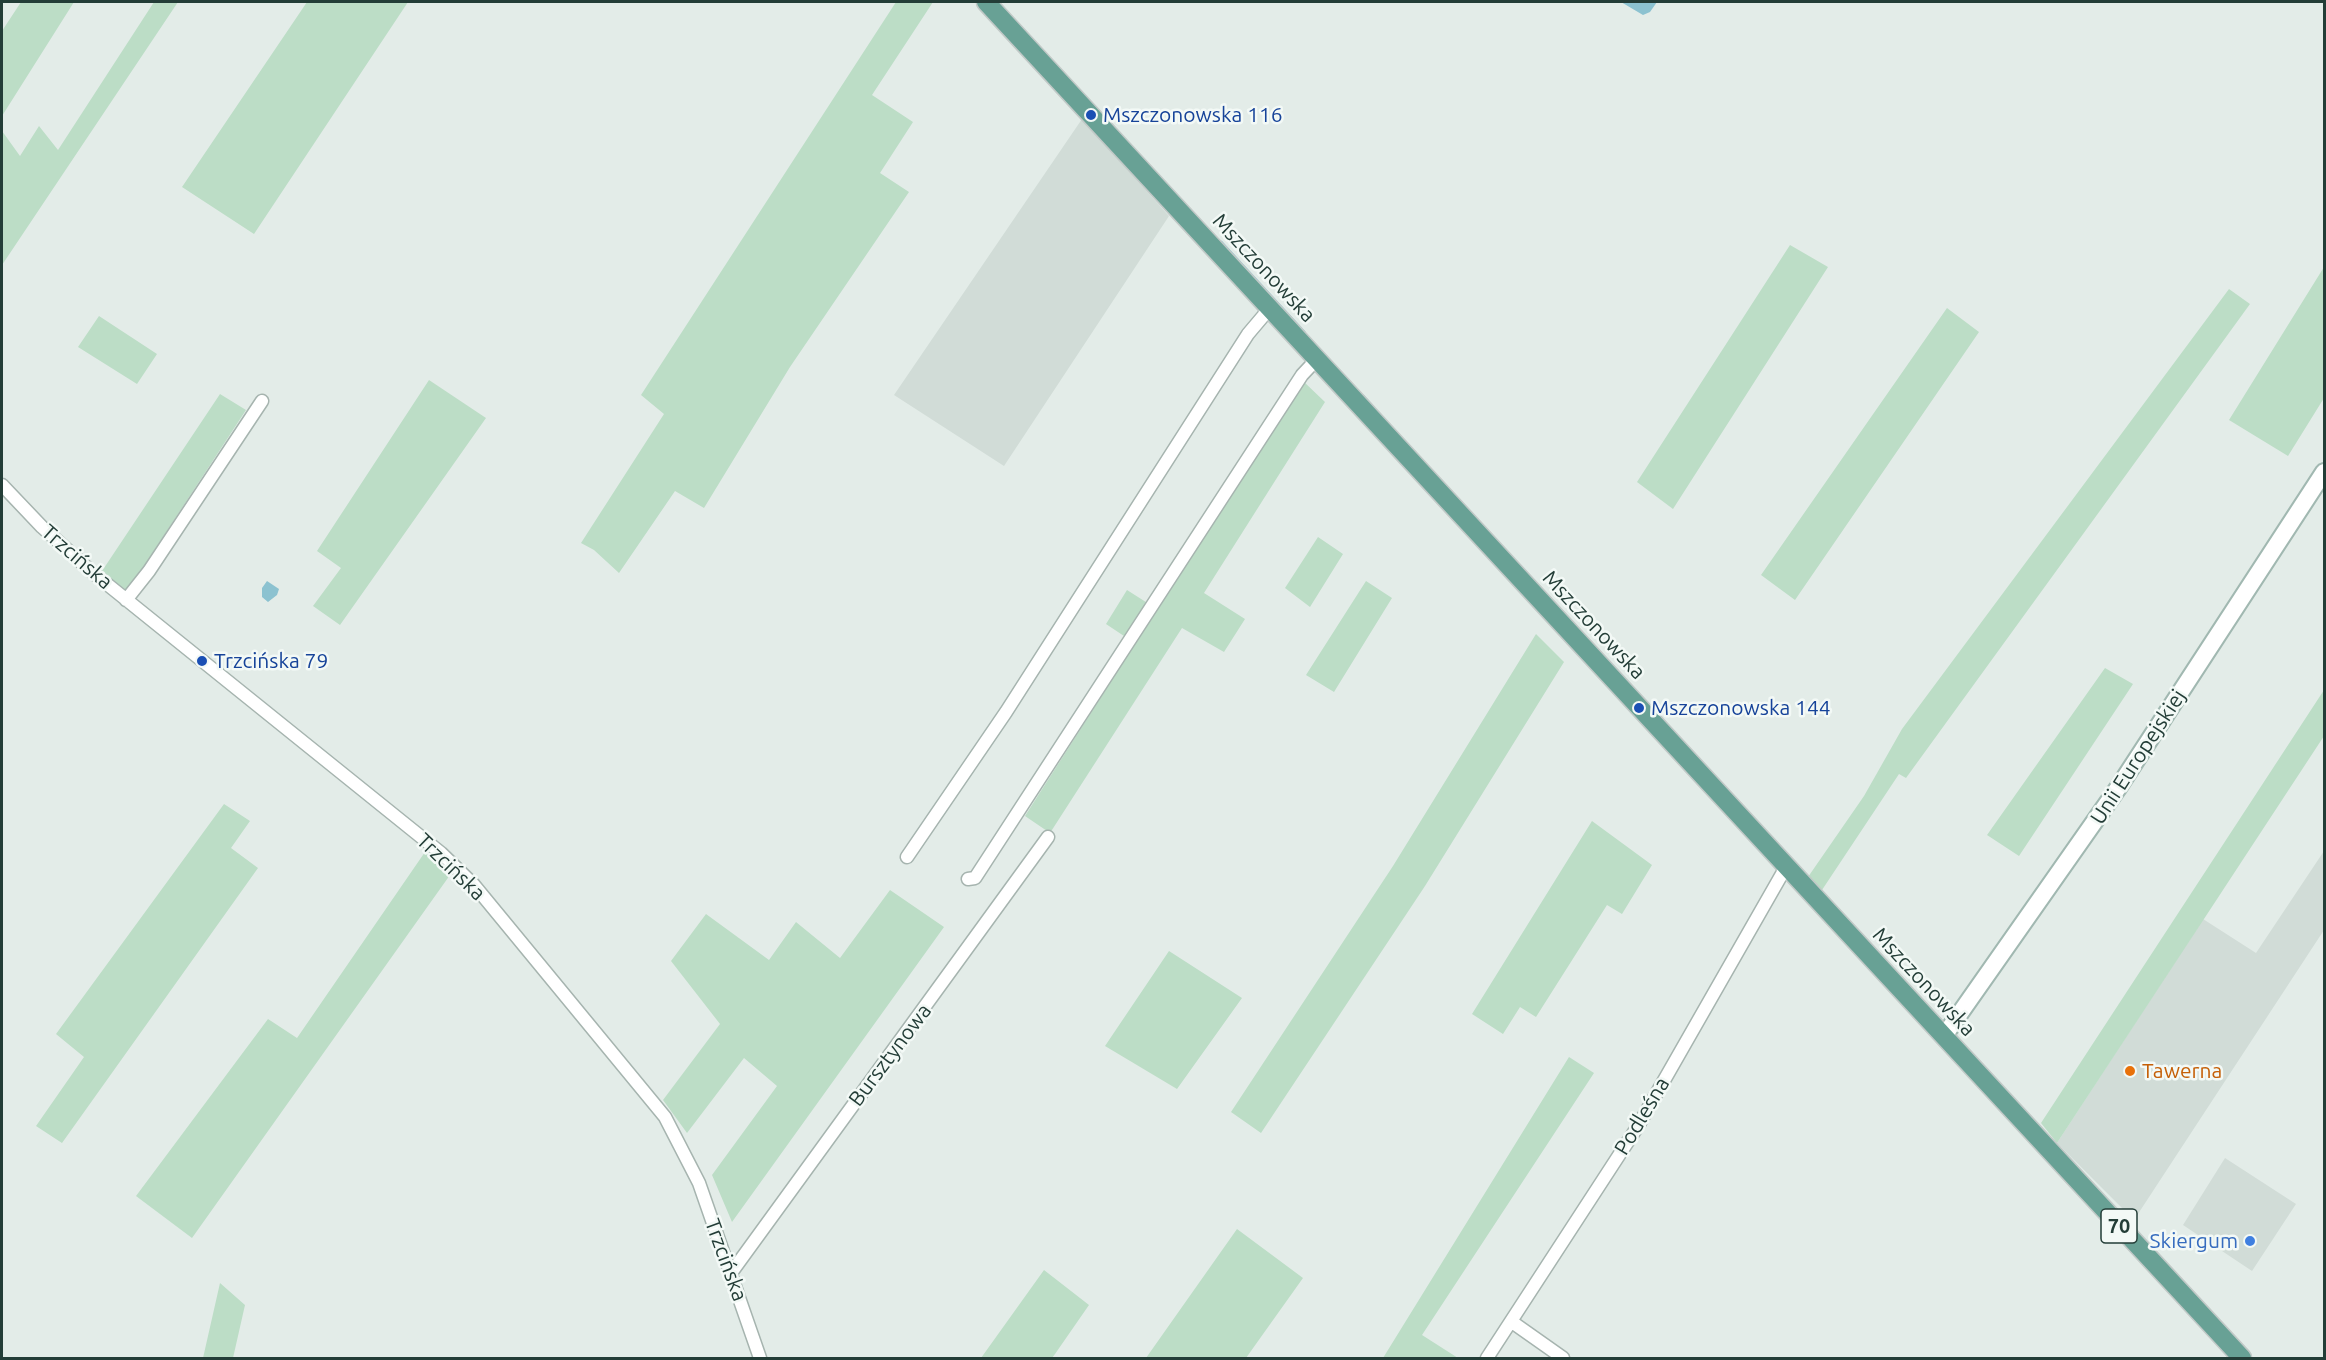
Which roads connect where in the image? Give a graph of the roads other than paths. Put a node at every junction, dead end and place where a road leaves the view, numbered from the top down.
1 (986, 2) edge
2 (1270, 308) junction
3 (1317, 359) junction
4 (262, 401) dead end
5 (2325, 472) edge
6 (2, 485) edge
7 (126, 600) junction
8 (1048, 837) dead end
9 (907, 857) dead end
10 (1786, 867) junction
11 (968, 879) dead end
12 (1944, 1036) junction
13 (731, 1273) junction
14 (1512, 1322) junction
15 (760, 1359) edge
16 (1487, 1359) edge
17 (1563, 1359) edge
18 (2242, 1359) edge

1 - 2 main road, Mszczonowska
2 - 3 main road, Mszczonowska
2 - 9 street
3 - 10 main road, Mszczonowska
3 - 11 street
4 - 7 street
5 - 12 main road, Unii Europejskiej
6 - 7 street, Trzcińska
7 - 13 street, Trzcińska
8 - 13 street, Bursztynowa
10 - 12 main road, Mszczonowska
10 - 14 street, Podleśna
12 - 18 main road, Mszczonowska / 70
13 - 15 street, Trzcińska
14 - 16 street, Podleśna
14 - 17 street

